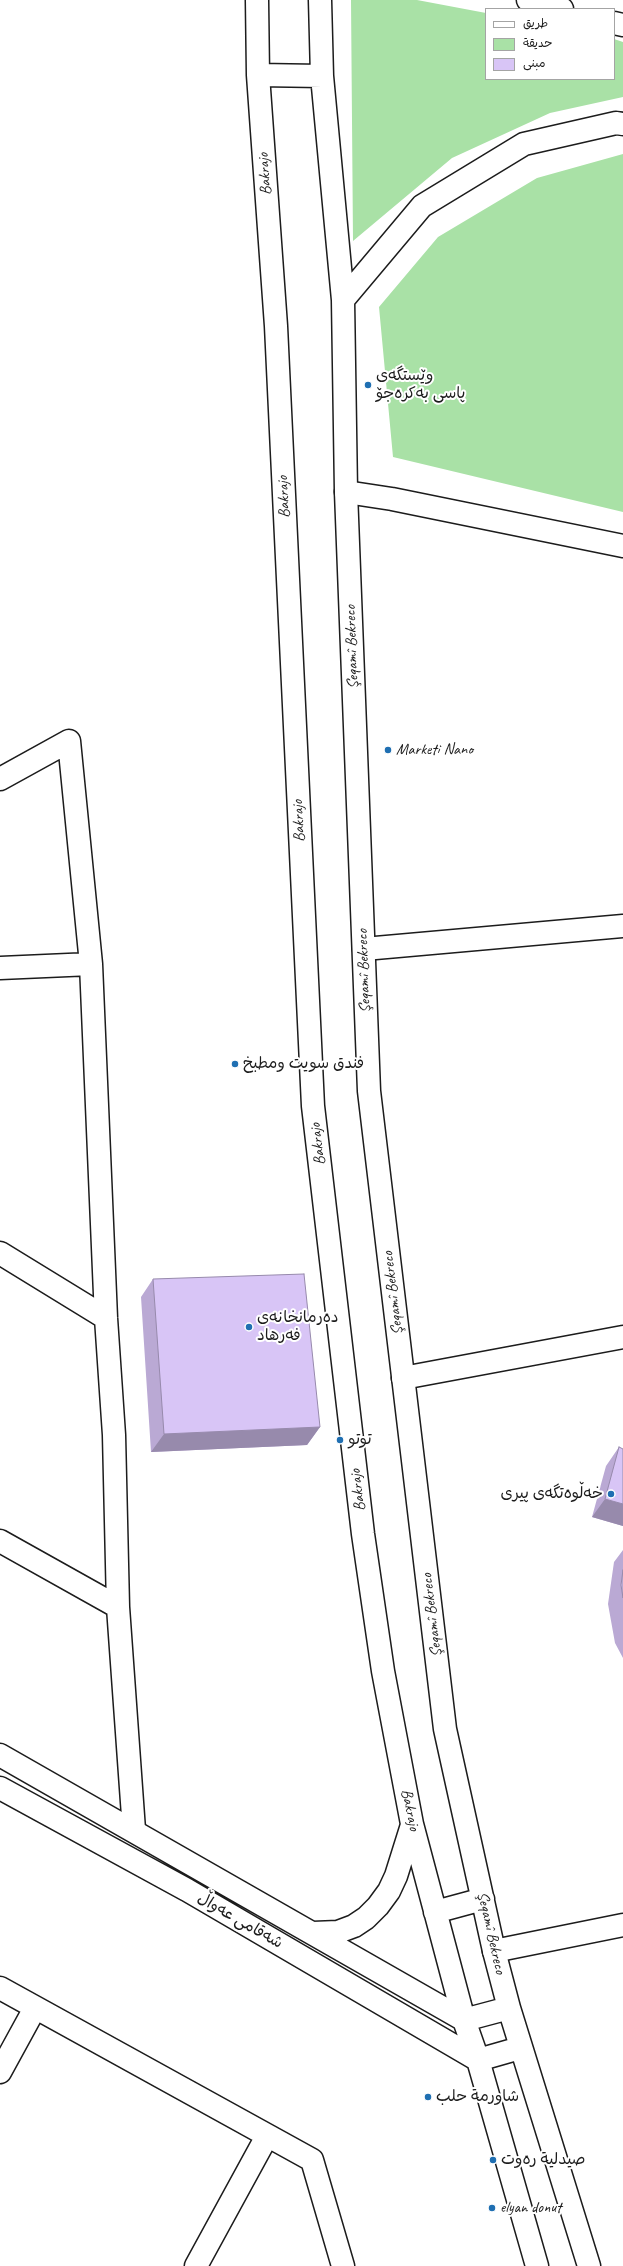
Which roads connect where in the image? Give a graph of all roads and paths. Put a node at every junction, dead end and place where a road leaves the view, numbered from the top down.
1 (257, 0) edge
2 (320, 0) edge
3 (528, 0) edge
4 (558, 8) edge
5 (258, 74) junction
6 (322, 76) junction
7 (623, 124) edge
8 (343, 300) junction
9 (346, 492) junction
10 (623, 546) edge
11 (0, 779) edge
12 (623, 926) edge
13 (364, 949) junction
14 (91, 964) junction
15 (0, 968) edge
16 (0, 1253) edge
17 (106, 1318) junction
18 (623, 1337) edge
19 (403, 1378) junction
20 (0, 1541) edge
21 (118, 1607) junction
22 (0, 1755) edge
23 (0, 1788) edge
24 (412, 1824) junction
25 (134, 1830) junction
26 (484, 1899) junction
27 (435, 1912) junction
28 (623, 1925) edge
29 (313, 1933) junction
30 (494, 1951) junction
31 (0, 1988) edge
32 (35, 2008) junction
33 (509, 2008) junction
34 (464, 2020) junction
35 (520, 2048) junction
36 (478, 2060) junction
37 (0, 2072) edge
38 (267, 2136) junction
39 (196, 2266) edge
40 (343, 2266) edge
41 (537, 2266) edge
42 (589, 2266) edge

1 - 5 main road, Bakrajo
2 - 6 main road, Şeqamî Bekreco
3 - 4 main road
5 - 6 main road
5 - 24 main road, Bakrajo
6 - 8 main road, Şeqamî Bekreco
7 - 8 main road
8 - 9 main road, Şeqamî Bekreco
9 - 10 main road
9 - 13 main road, Şeqamî Bekreco
11 - 14 main road
12 - 13 main road
13 - 19 main road, Şeqamî Bekreco
14 - 15 main road
14 - 17 main road
16 - 17 main road
17 - 21 main road
18 - 19 main road
19 - 26 main road, Şeqamî Bekreco
20 - 21 main road
21 - 25 main road
22 - 25 main road, شەقامی عەواڵ
23 - 36 main road, شەقامی عەواڵ
24 - 27 main road, Bakrajo
24 - 29 main road
25 - 29 main road, شەقامی عەواڵ
26 - 27 main road
26 - 30 main road, Şeqamî Bekreco
27 - 34 main road, Bakrajo
28 - 30 main road
29 - 34 main road, شەقامی عەواڵ
30 - 33 main road, Şeqamî Bekreco
31 - 32 main road
32 - 37 main road
32 - 38 main road
33 - 34 main road
33 - 35 main road, Şeqamî Bekreco
34 - 36 main road, Bakrajo
35 - 36 main road
35 - 42 main road, Şeqamî Bekreco
36 - 41 main road, Bakrajo
38 - 39 main road
38 - 40 main road

